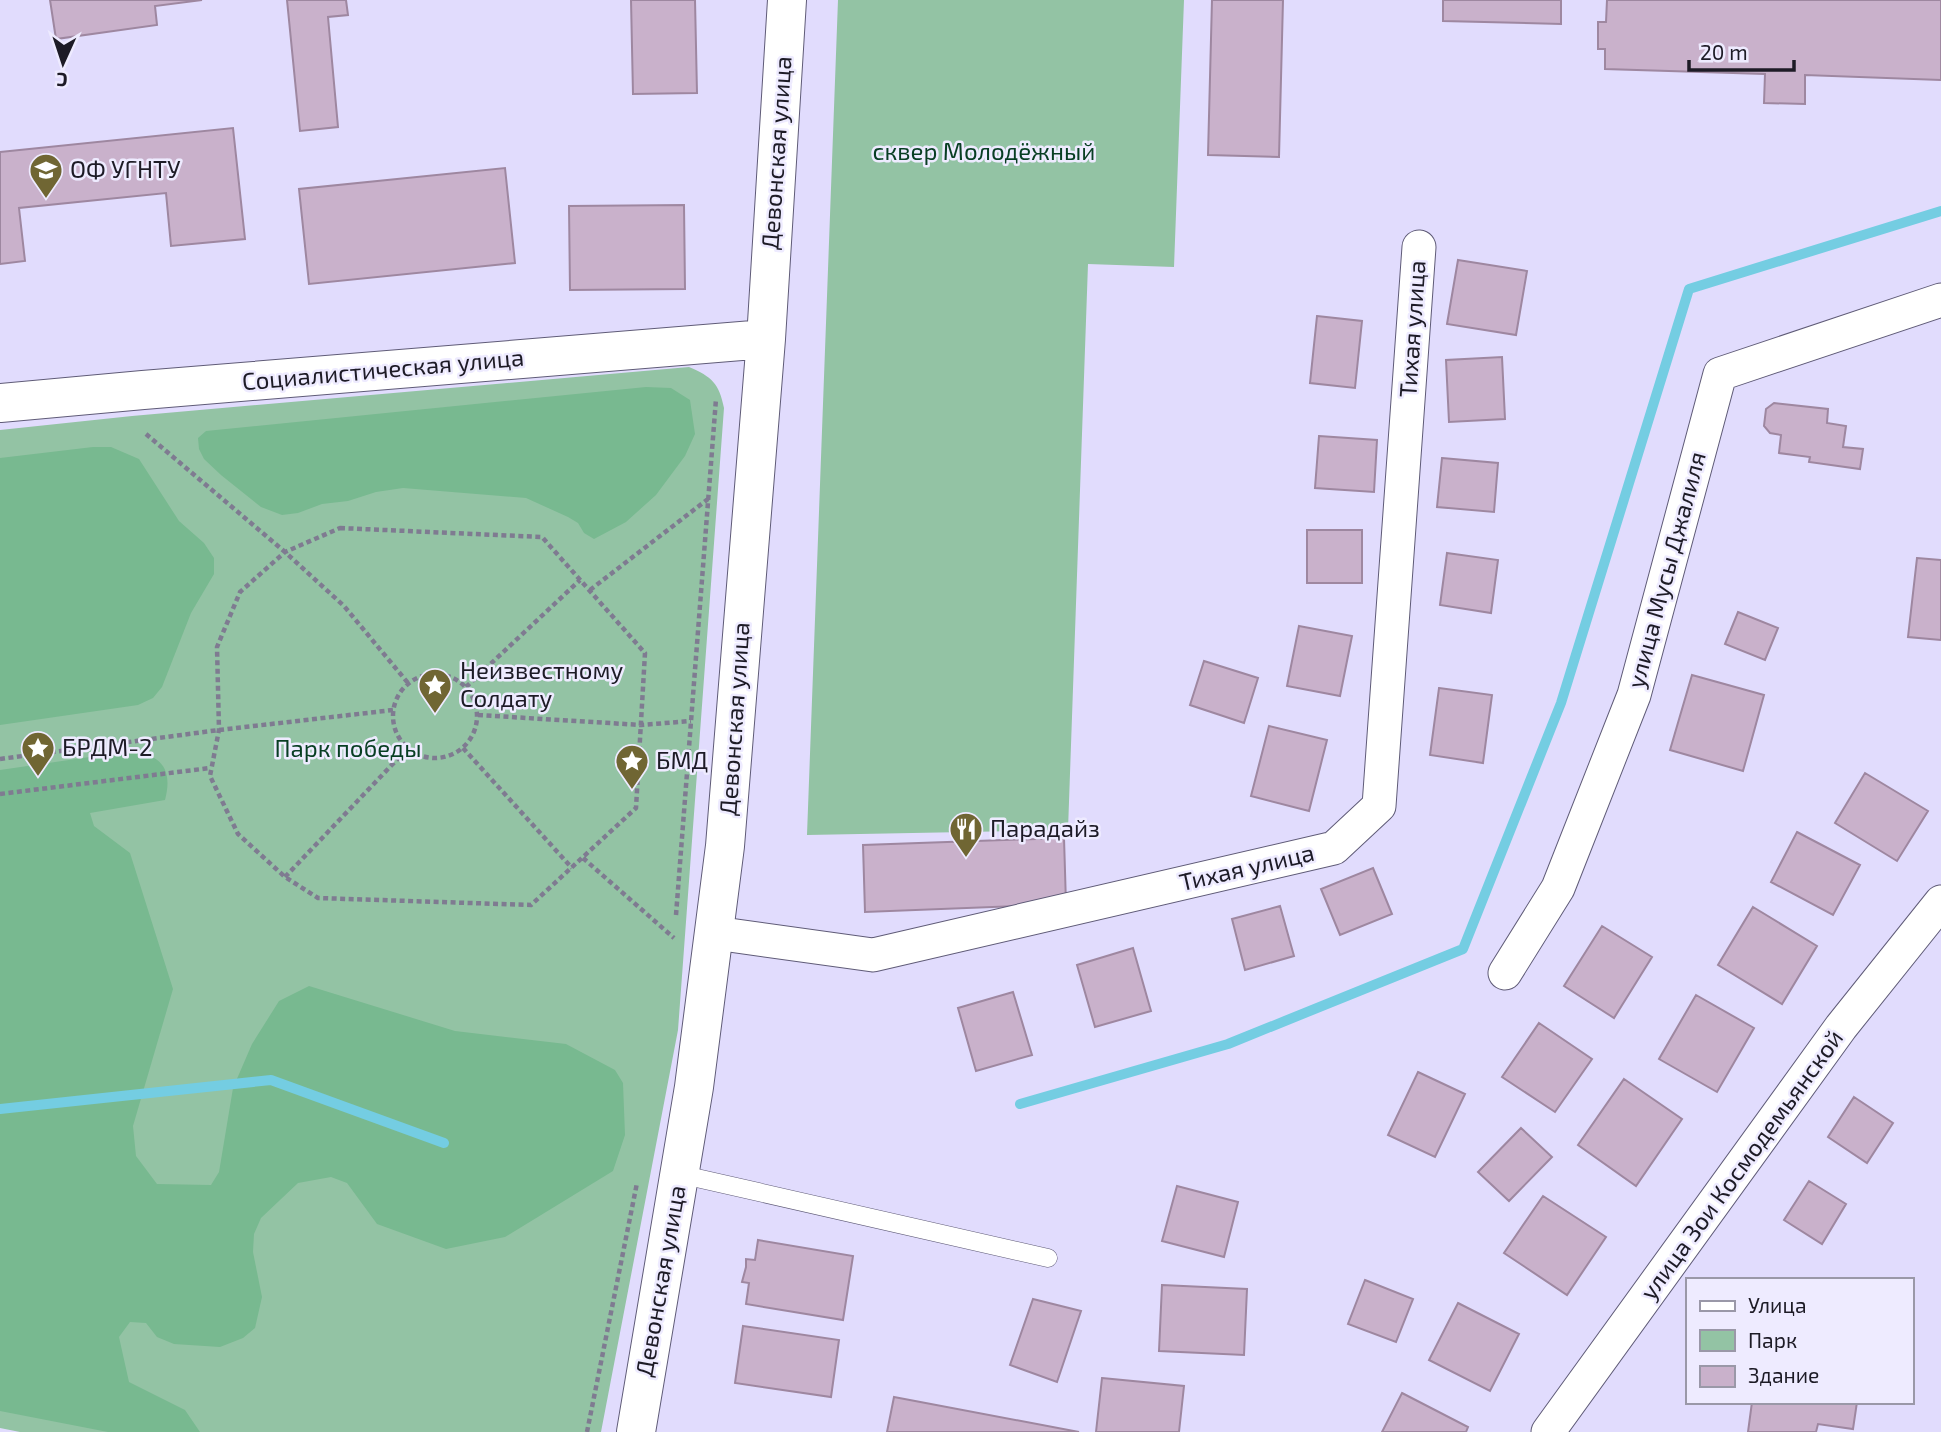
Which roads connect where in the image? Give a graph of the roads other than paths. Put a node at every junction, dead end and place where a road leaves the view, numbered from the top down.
1 (787, 0) edge
2 (1419, 247) dead end
3 (1941, 300) edge
4 (766, 339) junction
5 (0, 403) edge
6 (1941, 902) edge
7 (715, 933) junction
8 (1506, 973) dead end
9 (679, 1174) junction
10 (1048, 1258) dead end
11 (636, 1432) edge
12 (1548, 1432) edge

1 - 4 main road, Девонская улица
2 - 7 street, Тихая улица
3 - 8 street, улица Мусы Джалиля
4 - 5 main road, Социалистическая улица
4 - 7 main road, Девонская улица
6 - 12 street, улица Зои Космодемьянской
7 - 9 main road, Девонская улица
9 - 10 lane
9 - 11 main road, Девонская улица

